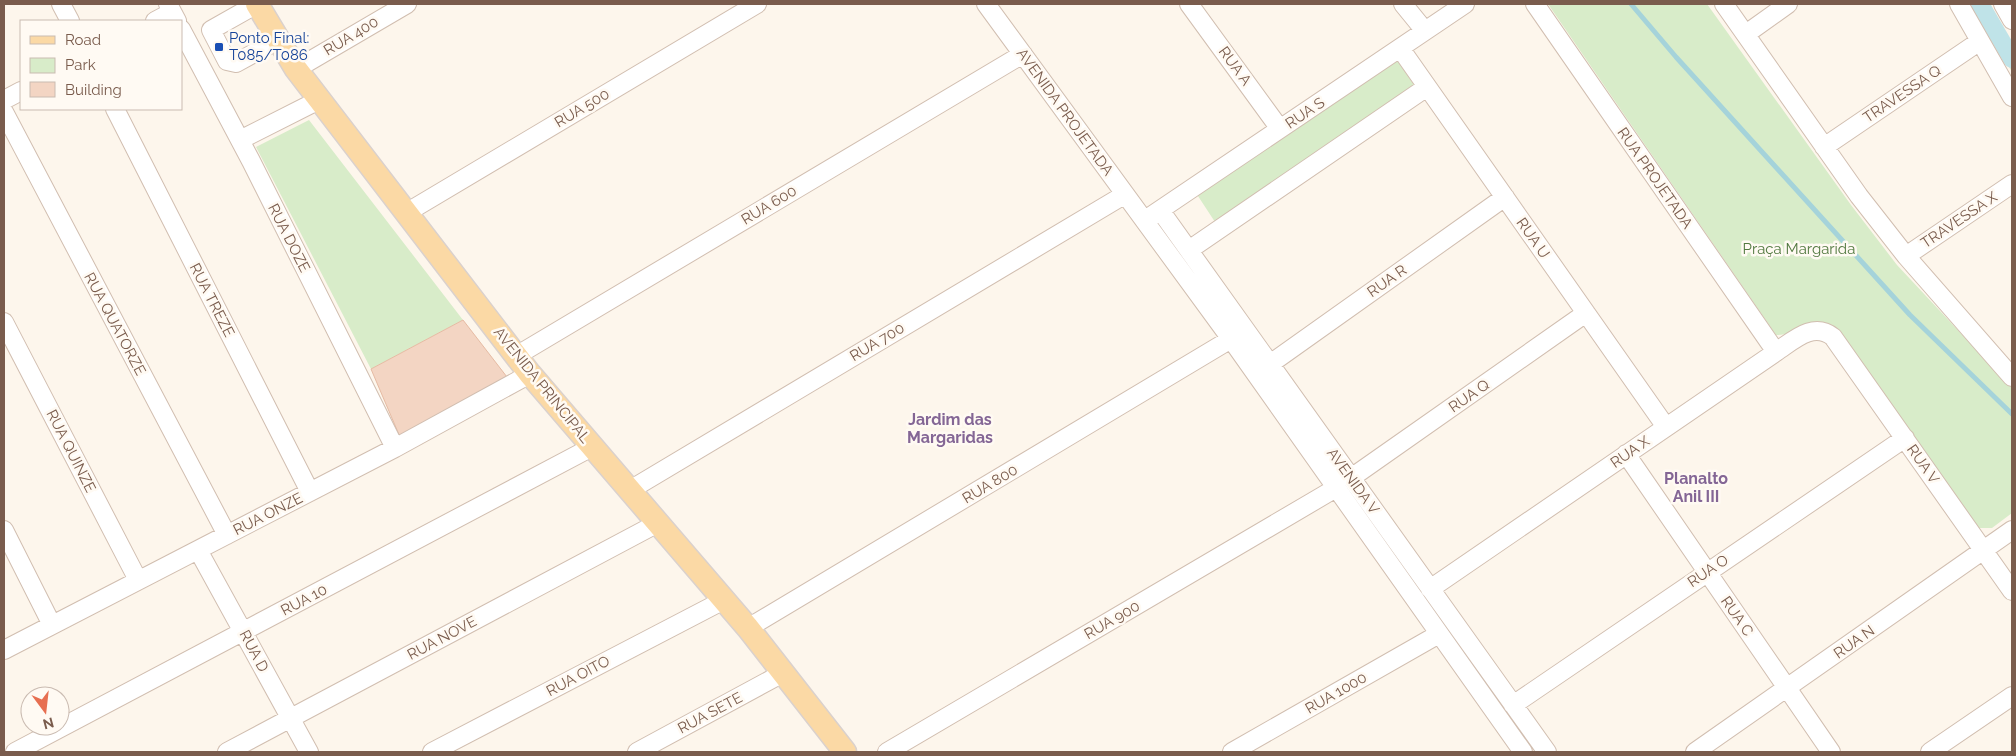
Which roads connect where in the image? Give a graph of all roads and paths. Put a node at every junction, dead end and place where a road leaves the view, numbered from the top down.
1 (61, 4) edge
2 (257, 4) edge
3 (406, 4) edge
4 (757, 4) edge
5 (986, 4) edge
6 (1189, 4) edge
7 (1403, 4) edge
8 (1465, 4) edge
9 (1535, 4) edge
10 (1724, 4) edge
11 (1788, 4) edge
12 (1959, 4) edge
13 (2003, 4) edge
14 (172, 12) edge
15 (69, 20) edge
16 (157, 20) edge
17 (2012, 20) edge
18 (182, 31) edge
19 (1424, 32) junction
20 (1746, 34) junction
21 (278, 40) junction
22 (1980, 41) junction
23 (1400, 48) junction
24 (1023, 54) junction
25 (296, 69) junction
26 (1427, 87) junction
27 (20, 92) edge
28 (2012, 97) edge
29 (4, 100) edge
30 (320, 100) junction
31 (116, 110) edge
32 (4, 112) edge
33 (1280, 129) junction
34 (240, 140) junction
35 (1824, 147) junction
36 (2012, 184) edge
37 (1124, 194) junction
38 (1505, 197) junction
39 (1160, 210) junction
40 (406, 213) junction
41 (1143, 221) junction
42 (1189, 250) junction
43 (1906, 256) junction
44 (1586, 313) junction
45 (4, 322) edge
46 (1833, 337) joint
47 (1231, 339) junction
48 (1776, 352) junction
49 (516, 356) junction
50 (2006, 360) edge
51 (1270, 364) junction
52 (530, 374) junction
53 (2012, 377) edge
54 (1666, 427) junction
55 (1904, 438) junction
56 (592, 447) junction
57 (395, 448) junction
58 (1626, 454) junction
59 (1351, 478) junction
60 (1336, 488) junction
61 (630, 490) junction
62 (310, 492) junction
63 (658, 523) junction
64 (4, 530) edge
65 (2012, 530) edge
66 (226, 535) junction
67 (198, 550) junction
68 (1984, 551) junction
69 (1707, 571) junction
70 (138, 580) junction
71 (1430, 589) junction
72 (2012, 591) edge
73 (724, 600) junction
74 (52, 625) junction
75 (748, 628) junction
76 (244, 632) junction
77 (1439, 634) junction
78 (4, 650) edge
79 (783, 673) junction
80 (1787, 688) junction
81 (2012, 696) edge
82 (1513, 705) junction
83 (290, 719) junction
84 (15, 752) edge
85 (227, 752) edge
86 (308, 752) edge
87 (432, 752) edge
88 (637, 752) edge
89 (844, 752) edge
90 (887, 752) edge
91 (1232, 752) edge
92 (1523, 752) edge
93 (1547, 752) edge
94 (1694, 752) edge
95 (1831, 752) edge
96 (1930, 752) edge

1 - 15 street
2 - 21 main road, AVENIDA PRINCIPAL
2 - 21 street
3 - 25 street, RUA 400
4 - 40 street, RUA 500
5 - 24 street, AVENIDA PROJETADA
6 - 33 street, RUA A
7 - 19 street
8 - 19 street, RUA S
9 - 48 street, RUA PROJETADA
10 - 20 street
11 - 20 street
12 - 22 street
13 - 17 street
14 - 16 street
18 - 34 street, RUA DOZE
19 - 23 street, RUA S
20 - 35 street
21 - 25 main road, AVENIDA PRINCIPAL
22 - 28 street
22 - 35 street, TRAVESSA Q
23 - 26 street, RUA U
23 - 33 street, RUA S
24 - 37 street, AVENIDA PROJETADA
24 - 49 street, RUA 600
25 - 30 main road, AVENIDA PRINCIPAL
26 - 38 street, RUA U
26 - 42 street
27 - 29 street
30 - 34 street
30 - 40 main road, AVENIDA PRINCIPAL
31 - 62 street, RUA TREZE
32 - 66 street, RUA QUATORZE
33 - 39 street, RUA S
34 - 57 street, RUA DOZE
35 - 43 street
36 - 43 street, TRAVESSA X
37 - 41 street, AVENIDA PROJETADA
37 - 61 street, RUA 700
38 - 44 street, RUA U
38 - 51 street, RUA R
39 - 41 street, RUA S
39 - 42 street, AVENIDA V
40 - 49 main road, AVENIDA PRINCIPAL
41 - 47 street, AVENIDA V
42 - 51 street, AVENIDA V
43 - 50 street
44 - 54 street, RUA U
44 - 59 street, RUA Q
45 - 70 street, RUA QUINZE
46 - 48 street, RUA X
46 - 55 street, RUA V
47 - 60 street, AVENIDA V
47 - 75 street, RUA 800
48 - 54 street, RUA X
49 - 52 main road, AVENIDA PRINCIPAL
50 - 53 street
51 - 59 street, AVENIDA V
52 - 56 main road, AVENIDA PRINCIPAL
52 - 57 street, RUA ONZE
54 - 58 street, RUA X
55 - 68 street, RUA V
55 - 69 street, RUA O
56 - 61 main road, AVENIDA PRINCIPAL
56 - 76 street, RUA 10
57 - 62 street, RUA ONZE
58 - 69 street, RUA C
58 - 71 street, RUA X
59 - 71 street, AVENIDA V
60 - 77 street, AVENIDA V
60 - 90 street, RUA 900
61 - 63 main road, AVENIDA PRINCIPAL
62 - 66 street, RUA ONZE
63 - 73 main road, AVENIDA PRINCIPAL
63 - 83 street, RUA NOVE
64 - 74 street
65 - 68 street, RUA N
66 - 67 street, RUA ONZE
67 - 70 street, RUA ONZE
67 - 76 street, RUA D
68 - 72 street, RUA V
68 - 80 street, RUA N
69 - 80 street, RUA C
69 - 82 street, RUA O
70 - 74 street, RUA ONZE
71 - 82 street, AVENIDA V
73 - 75 main road, AVENIDA PRINCIPAL
73 - 87 street, RUA OITO
74 - 78 street, RUA ONZE
75 - 79 main road, AVENIDA PRINCIPAL
76 - 83 street, RUA D
76 - 84 street, RUA 10
77 - 91 street, RUA 1000
77 - 92 street, AVENIDA V
79 - 88 street, RUA SETE
79 - 89 main road, AVENIDA PRINCIPAL
80 - 94 street, RUA N
80 - 95 street, RUA C
81 - 96 street
82 - 93 street, AVENIDA V
83 - 85 street, RUA NOVE
83 - 86 street, RUA D

